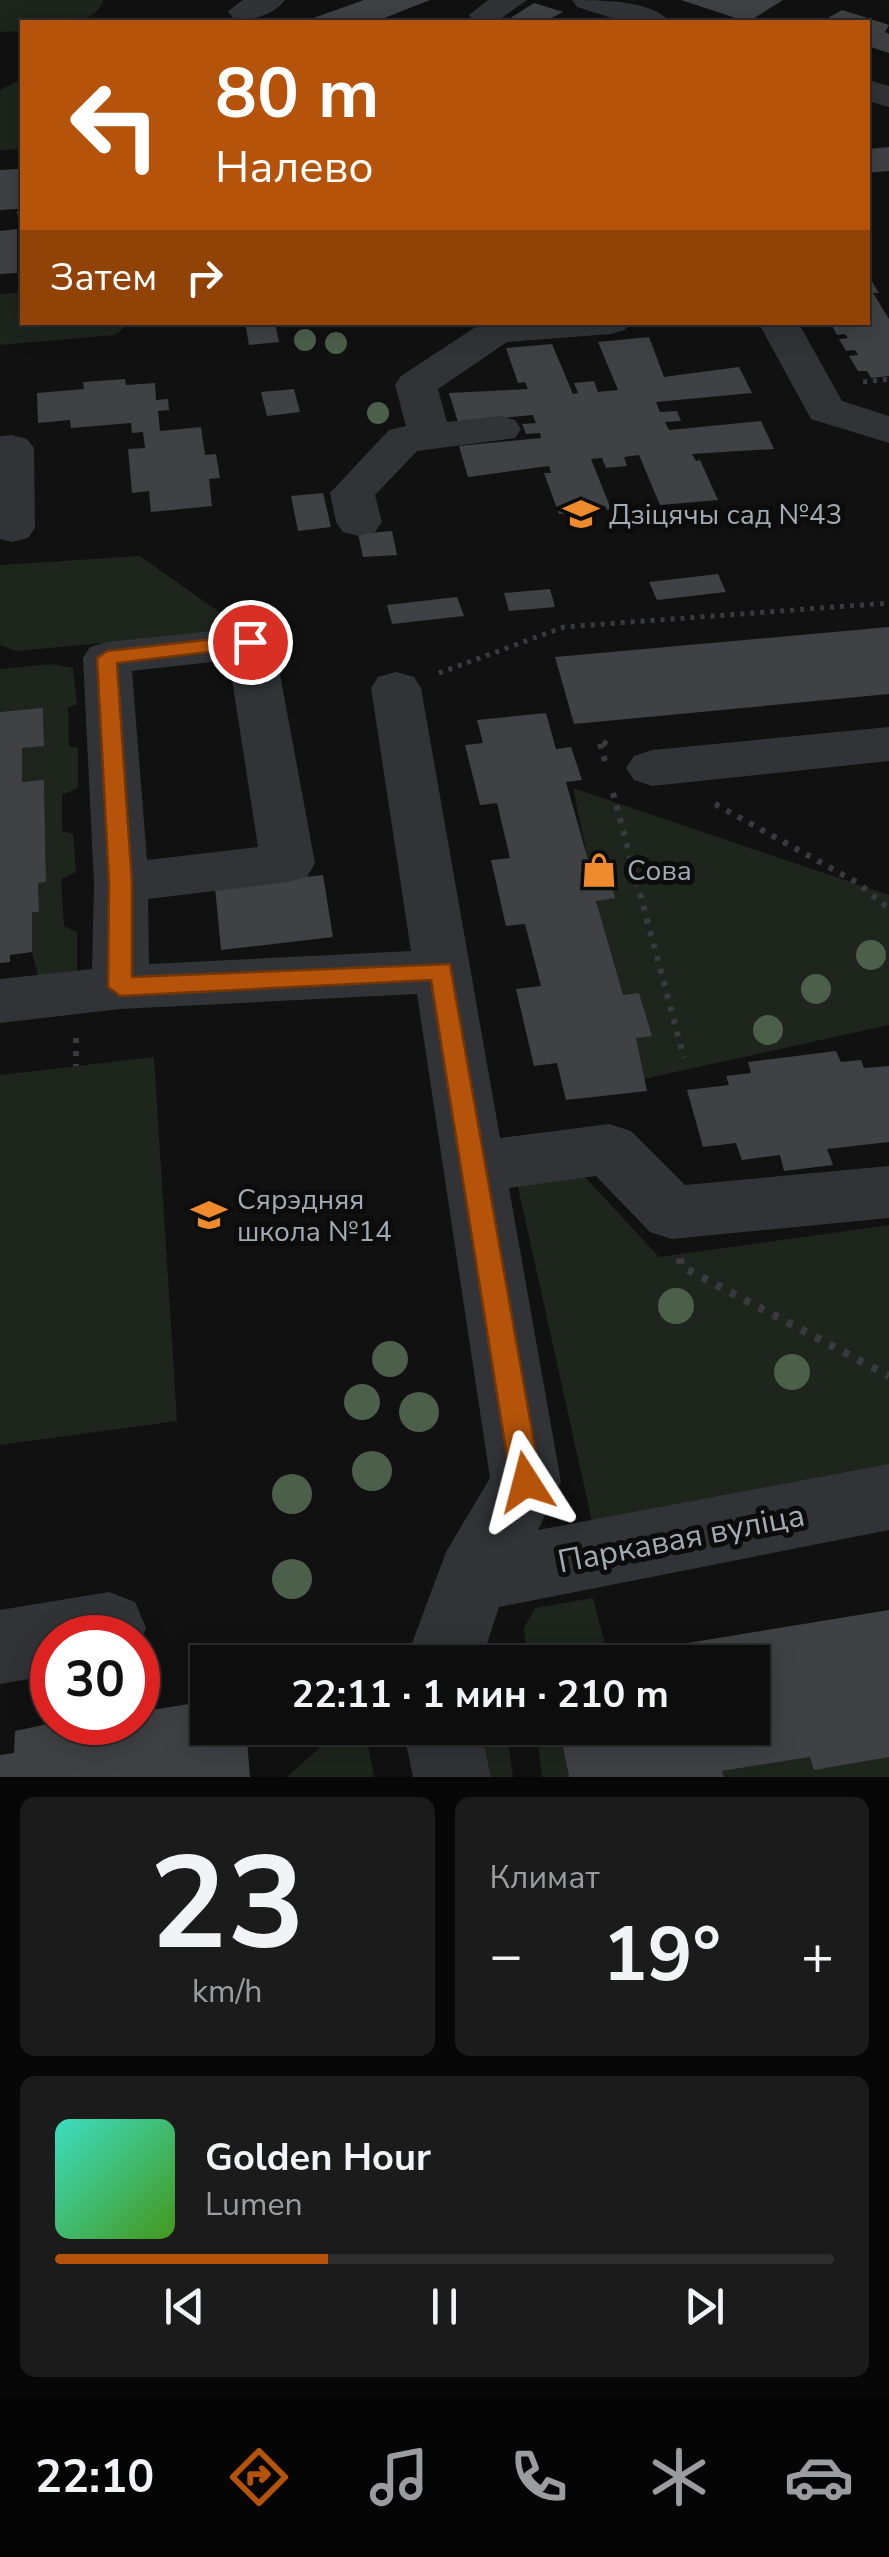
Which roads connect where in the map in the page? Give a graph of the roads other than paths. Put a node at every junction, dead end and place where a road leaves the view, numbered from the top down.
1 (588, 0) edge
2 (630, 20) edge
3 (570, 325) edge
4 (780, 325) edge
5 (500, 429) dead end
6 (889, 430) edge
7 (430, 437) junction
8 (0, 449) edge
9 (360, 522) dead end
10 (12, 528) dead end
11 (396, 688) road end
12 (889, 744) edge
13 (652, 768) road end
14 (121, 883) junction
15 (442, 971) junction
16 (120, 987) junction
17 (0, 1001) edge
18 (473, 1167) junction
19 (889, 1192) edge
20 (889, 1497) edge
21 (472, 1578) junction
22 (30, 1642) edge
23 (449, 1645) edge
24 (0, 1647) edge
25 (445, 1745) edge
26 (452, 1777) edge

1 - 2 street
3 - 7 street
4 - 6 street
5 - 7 street
7 - 9 street
8 - 10 street
11 - 15 street
12 - 13 street
14 - 14 street
14 - 16 street
15 - 16 street
15 - 18 street
16 - 17 street
18 - 19 street
18 - 21 street
20 - 21 street, Паркавая вуліца
21 - 23 street
22 - 24 street
25 - 26 street

